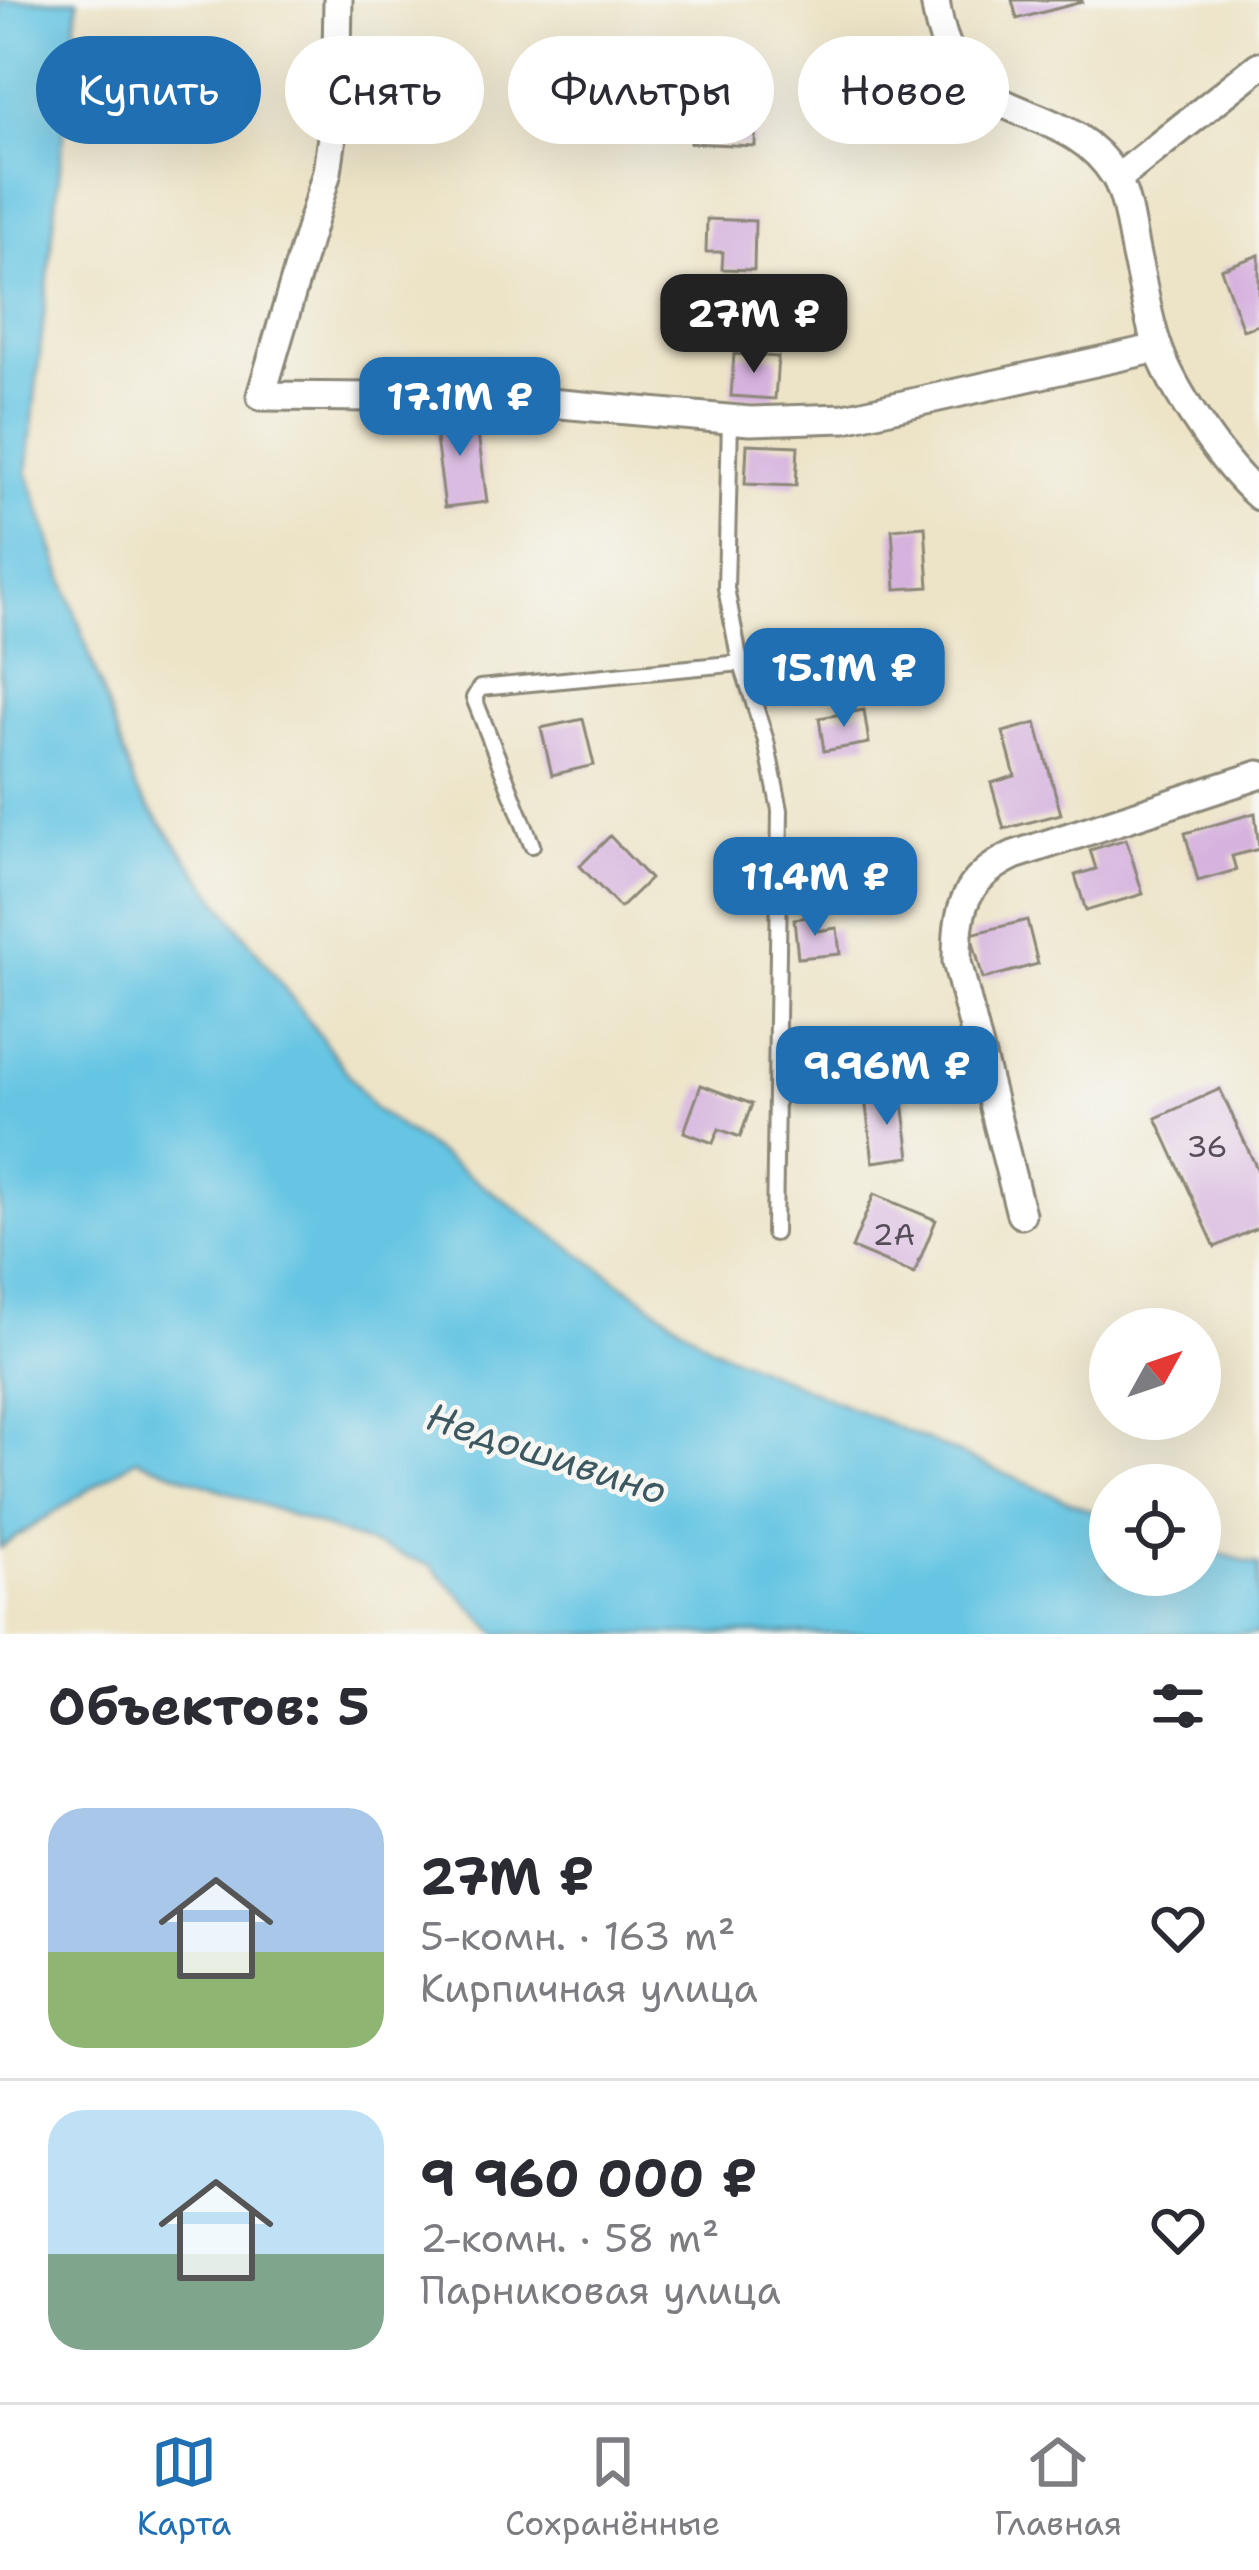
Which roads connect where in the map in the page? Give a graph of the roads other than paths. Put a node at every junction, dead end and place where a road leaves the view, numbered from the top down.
1 (338, 0) edge
2 (935, 0) edge
3 (1259, 66) edge
4 (1118, 179) junction
5 (1158, 348) junction
6 (730, 419) junction
7 (1259, 496) edge
8 (741, 663) junction
9 (1259, 775) edge
10 (532, 845) dead end
11 (1022, 1214) dead end
12 (774, 1233) dead end

1 - 6 street
2 - 4 street
3 - 4 street
4 - 5 street
5 - 6 street
5 - 7 street
6 - 8 lane
8 - 10 lane
8 - 12 lane
9 - 11 street

